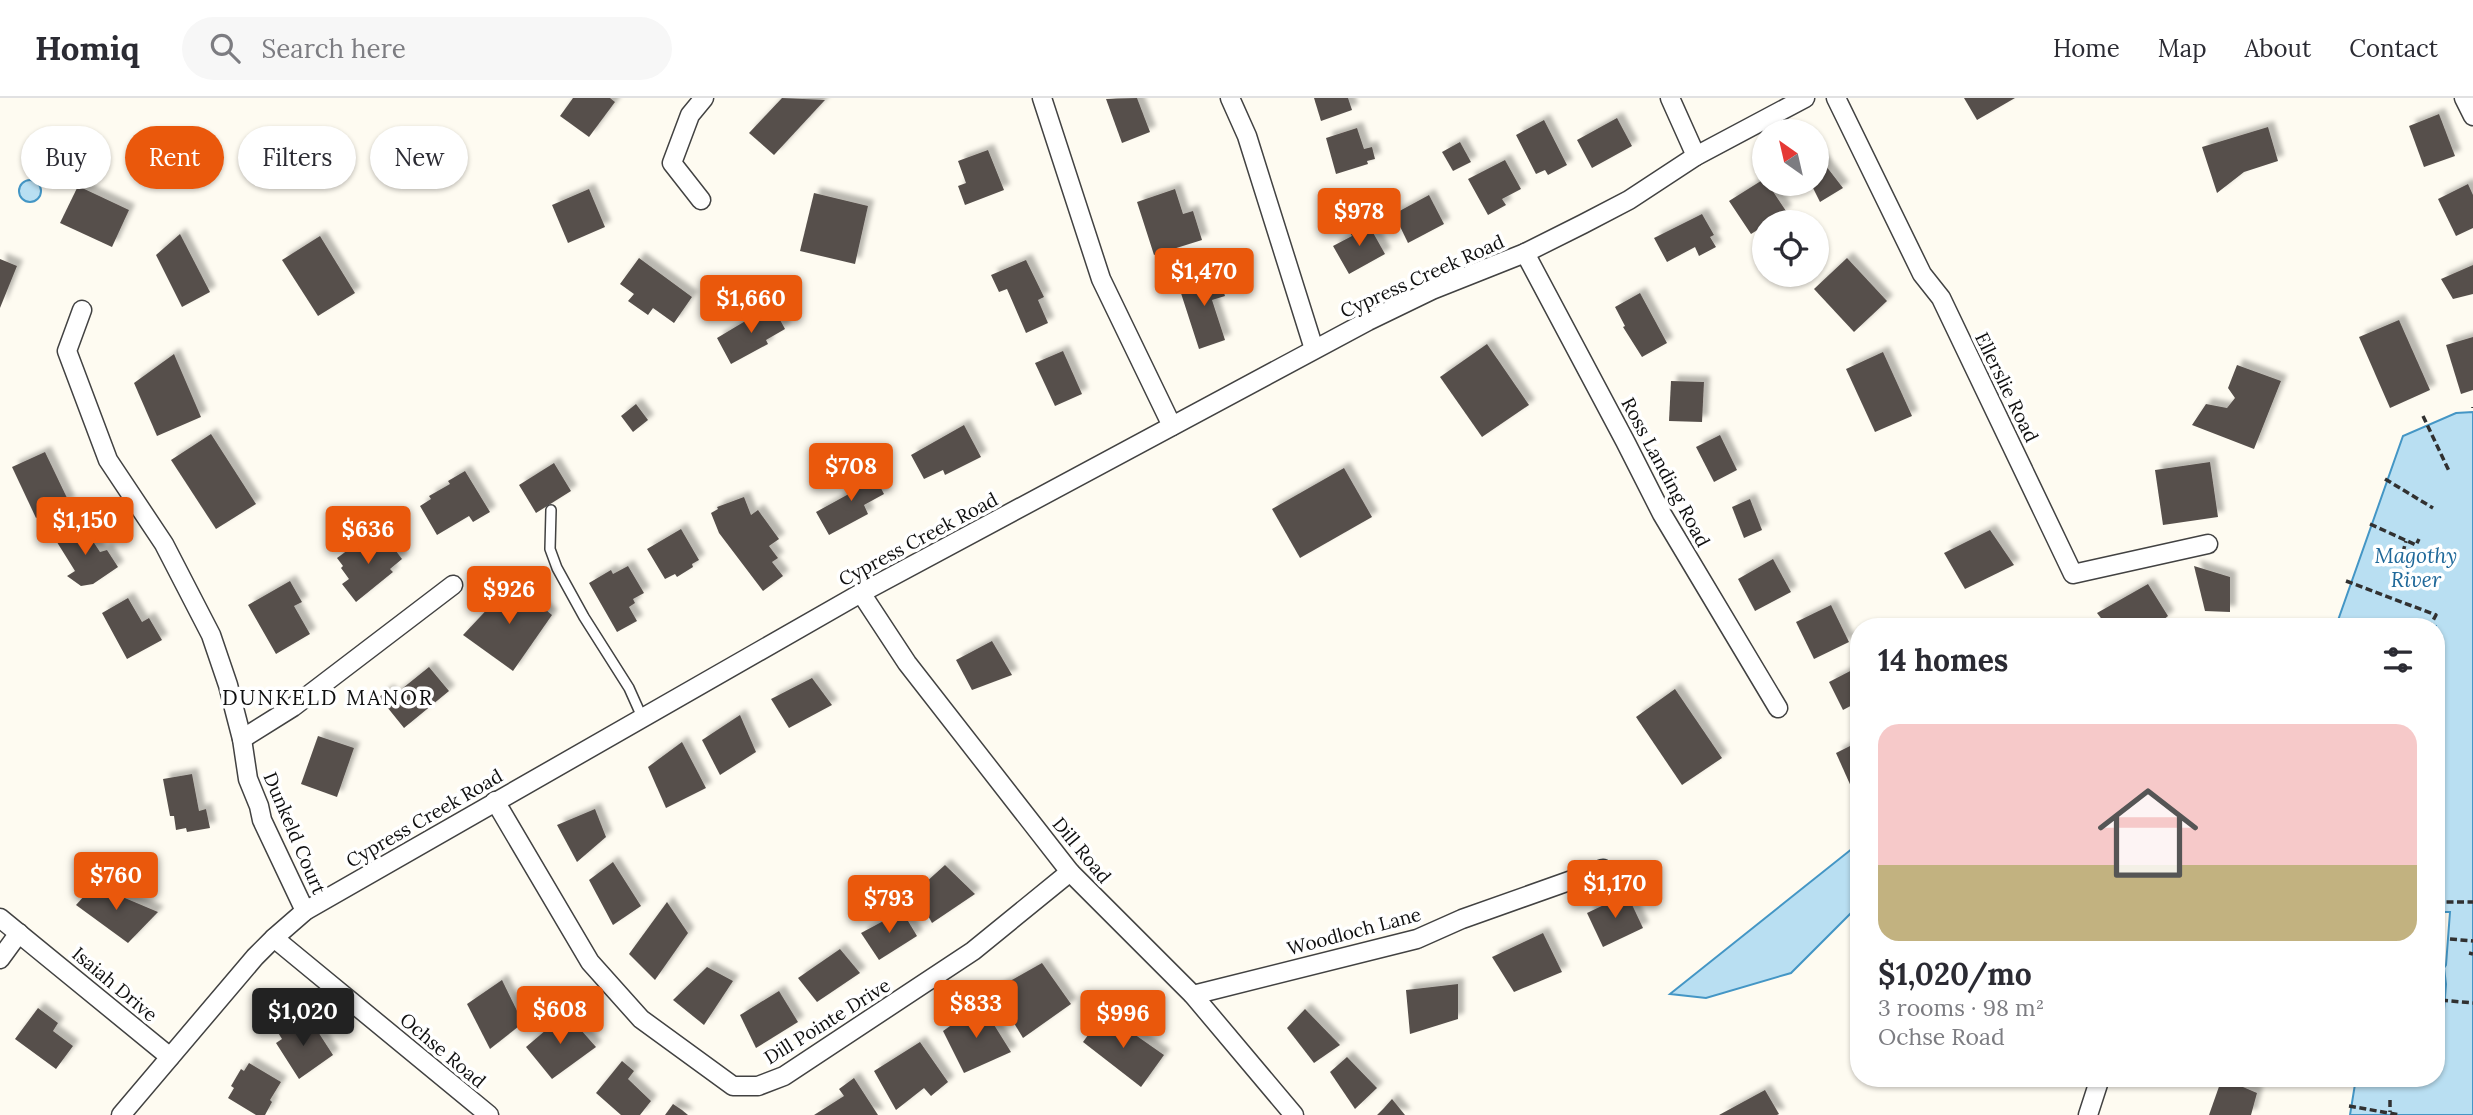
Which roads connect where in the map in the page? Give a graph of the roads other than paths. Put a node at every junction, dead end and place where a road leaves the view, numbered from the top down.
1 (704, 98) edge
2 (1042, 98) edge
3 (1230, 98) edge
4 (1670, 98) edge
5 (1805, 98) edge
6 (1836, 98) edge
7 (2464, 98) edge
8 (2473, 116) edge
9 (1696, 156) junction
10 (701, 200) dead end
11 (1525, 253) junction
12 (82, 310) dead end
13 (1314, 349) junction
14 (1172, 426) junction
15 (551, 510) dead end
16 (2208, 544) dead end
17 (453, 585) dead end
18 (861, 593) junction
19 (1778, 708) dead end
20 (642, 717) junction
21 (242, 739) junction
22 (495, 801) junction
23 (1603, 869) dead end
24 (1070, 872) junction
25 (305, 911) junction
26 (0, 918) edge
27 (19, 933) junction
28 (274, 937) junction
29 (0, 959) edge
30 (1193, 995) junction
31 (170, 1057) junction
32 (2097, 1087) edge
33 (121, 1115) edge
34 (489, 1115) edge
35 (1294, 1115) edge
36 (2088, 1115) edge

1 - 10 street
2 - 14 street
3 - 13 street
4 - 9 street
5 - 9 street, Cypress Creek Road
6 - 16 street, Ellerslie Road
7 - 8 street
9 - 11 street, Cypress Creek Road
11 - 13 street, Cypress Creek Road
11 - 19 street, Ross Landing Road
12 - 21 street, Dunkeld Court
13 - 14 street, Cypress Creek Road
14 - 18 street, Cypress Creek Road
15 - 20 lane
17 - 21 street
18 - 20 street, Cypress Creek Road
18 - 24 street, Dill Road
20 - 22 street, Cypress Creek Road
21 - 25 street, Dunkeld Court
22 - 24 street, Dill Pointe Drive
22 - 25 street, Cypress Creek Road
23 - 30 street, Woodloch Lane
24 - 30 street, Dill Road
25 - 28 street, Cypress Creek Road
26 - 27 street, Isaiah Drive
27 - 29 street
27 - 31 street, Isaiah Drive
28 - 31 street, Cypress Creek Road
28 - 34 street, Ochse Road
30 - 35 street, Dill Road
31 - 33 street, Cypress Creek Road
32 - 36 street

